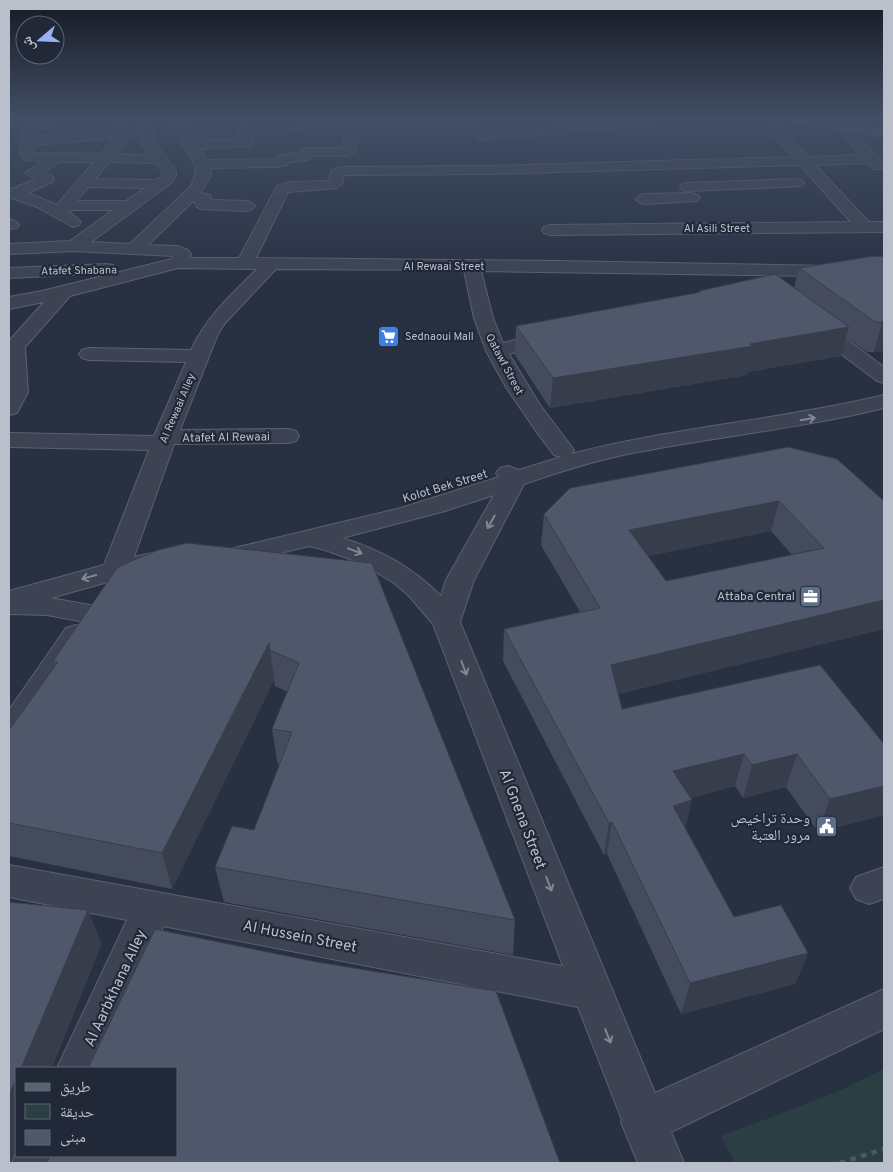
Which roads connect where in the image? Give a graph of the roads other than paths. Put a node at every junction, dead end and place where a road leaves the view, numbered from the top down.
1 (33, 173) edge
2 (92, 173) edge
3 (169, 173) edge
4 (203, 173) edge
5 (339, 173) edge
6 (678, 173) edge
7 (815, 173) joint
8 (826, 173) edge
9 (83, 183) junction
10 (797, 183) dead end
11 (160, 184) junction
12 (11, 193) edge
13 (689, 193) junction
14 (188, 197) junction
15 (644, 199) dead end
16 (130, 206) junction
17 (247, 206) dead end
18 (60, 215) junction
19 (864, 227) junction
20 (884, 227) edge
21 (710, 228) junction
22 (550, 230) dead end
23 (90, 234) junction
24 (74, 246) junction
25 (135, 248) junction
26 (9, 249) edge
27 (178, 263) junction
28 (244, 265) junction
29 (270, 265) junction
30 (472, 267) junction
31 (150, 269) junction
32 (853, 271) junction
33 (884, 272) edge
34 (9, 273) edge
35 (778, 288) edge
36 (63, 292) junction
37 (9, 303) edge
38 (800, 314) edge
39 (572, 334) edge
40 (496, 350) junction
41 (89, 354) dead end
42 (199, 356) junction
43 (884, 377) edge
44 (11, 398) edge
45 (884, 399) edge
46 (288, 436) dead end
47 (9, 440) edge
48 (164, 440) junction
49 (562, 450) junction
50 (508, 474) junction
51 (308, 538) junction
52 (173, 564) edge
53 (107, 595) junction
54 (9, 600) edge
55 (9, 607) edge
56 (446, 622) junction
57 (10, 731) edge
58 (9, 881) edge
59 (152, 908) junction
60 (590, 990) junction
61 (884, 1008) edge
62 (78, 1067) edge
63 (643, 1122) junction
64 (660, 1163) edge

1 - 12 street
2 - 9 street
3 - 11 street
4 - 14 street
5 - 28 street
6 - 13 street
7 - 8 street
7 - 19 street
9 - 11 street
9 - 18 street
10 - 13 street
11 - 16 street
12 - 18 street
13 - 15 street
13 - 21 street
14 - 17 street
14 - 25 street
16 - 18 street
16 - 23 street
18 - 23 street
19 - 20 street, Al Asili Street
19 - 21 street, Al Asili Street
21 - 22 street, Al Asili Street
23 - 24 street
24 - 25 street
24 - 26 street
25 - 27 street
27 - 28 street, Al Rewaai Street
27 - 31 street, Al Rewaai Street
28 - 29 street, Al Rewaai Street
29 - 30 street, Al Rewaai Street
29 - 42 street, Al Rewaai Alley
30 - 32 street, Al Rewaai Street
30 - 40 street, Qatawf Street
31 - 34 street, Atafet Shabana
31 - 36 street, Al Rewaai Street
32 - 33 street, Al Rewaai Street
32 - 35 street
36 - 37 street, Al Rewaai Street
36 - 44 street
38 - 43 street
39 - 40 street
40 - 49 street, Qatawf Street
41 - 42 street
42 - 48 street, Al Rewaai Alley
45 - 49 street, Kolot Bek Street
50 -> 45 street, Kolot Bek Street
46 - 48 street, Atafet Al Rewaai
47 - 48 street, Atafet Al Rewaai
48 - 53 street, Al Rewaai Alley
49 - 50 street, Kolot Bek Street
50 - 51 street, Kolot Bek Street
50 - 51 street, Kolot Bek Street
50 -> 56 street
51 -> 56 street, Al Gnena Street
52 - 53 street
53 -> 54 street
53 - 55 street
53 - 57 street, Al Rewaai Alley
56 -> 60 street, Al Gnena Street
58 - 59 street, Al Hussein Street
59 - 60 street, Al Hussein Street
59 - 62 street, Al Aarbkhana Alley
60 -> 63 street, Al Gnena Street
61 - 63 street
63 - 64 street, Al Gnena Street

